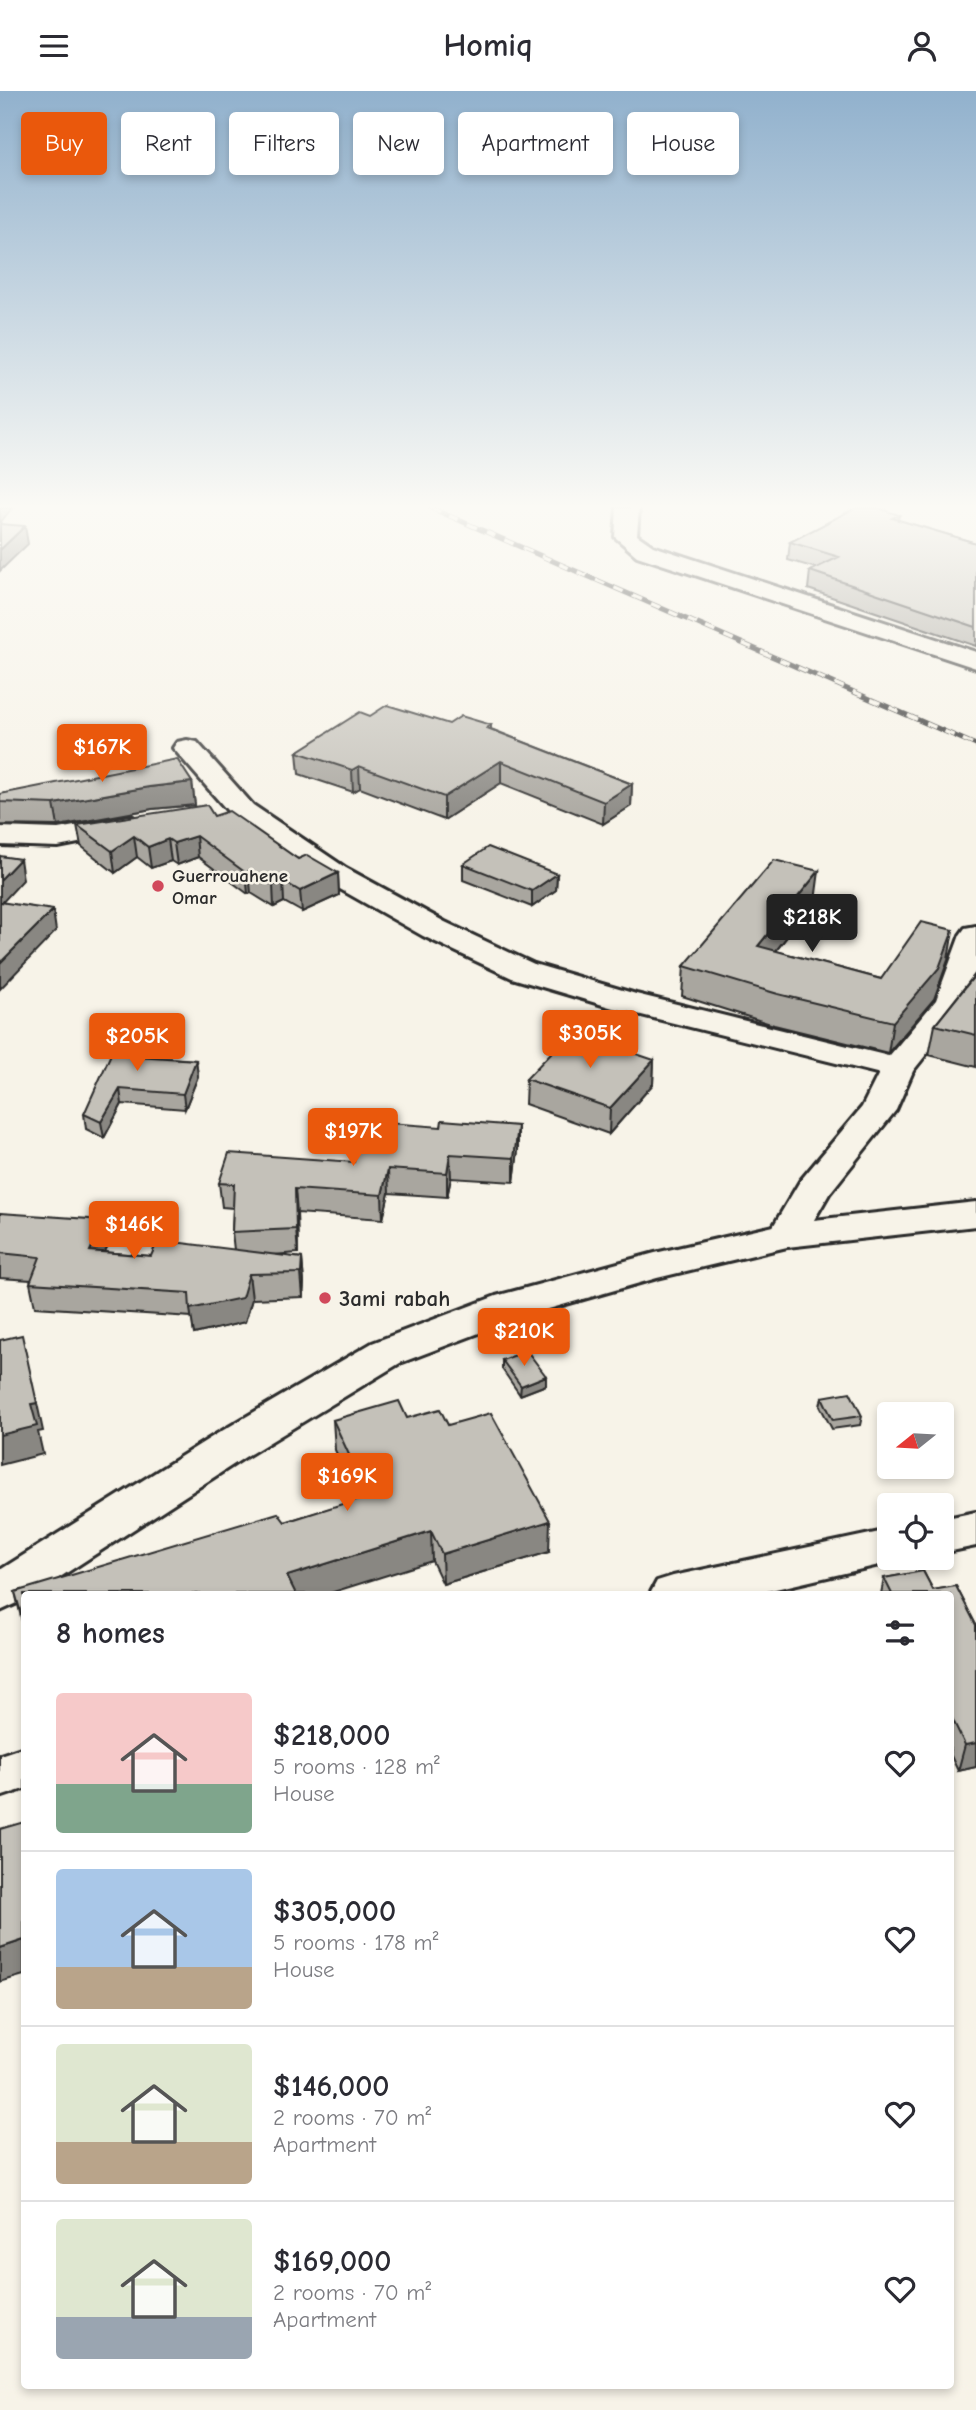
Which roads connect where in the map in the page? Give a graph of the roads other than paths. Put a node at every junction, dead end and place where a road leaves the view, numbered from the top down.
1 (843, 616) edge
2 (976, 660) edge
3 (187, 748) dead end
4 (243, 811) junction
5 (204, 815) edge
6 (152, 821) edge
7 (0, 836) edge
8 (976, 935) edge
9 (898, 1068) junction
10 (976, 1214) edge
11 (787, 1235) junction
12 (976, 1529) edge
13 (954, 1534) edge
14 (877, 1550) edge
15 (687, 1591) edge
16 (0, 1593) edge
17 (21, 1769) edge
18 (0, 1776) edge

1 - 2 street
3 - 4 street
4 - 5 street
4 - 9 street
6 - 7 street
8 - 9 street
9 - 11 street
10 - 11 street
11 - 16 street
12 - 13 street
14 - 15 street
17 - 18 street

